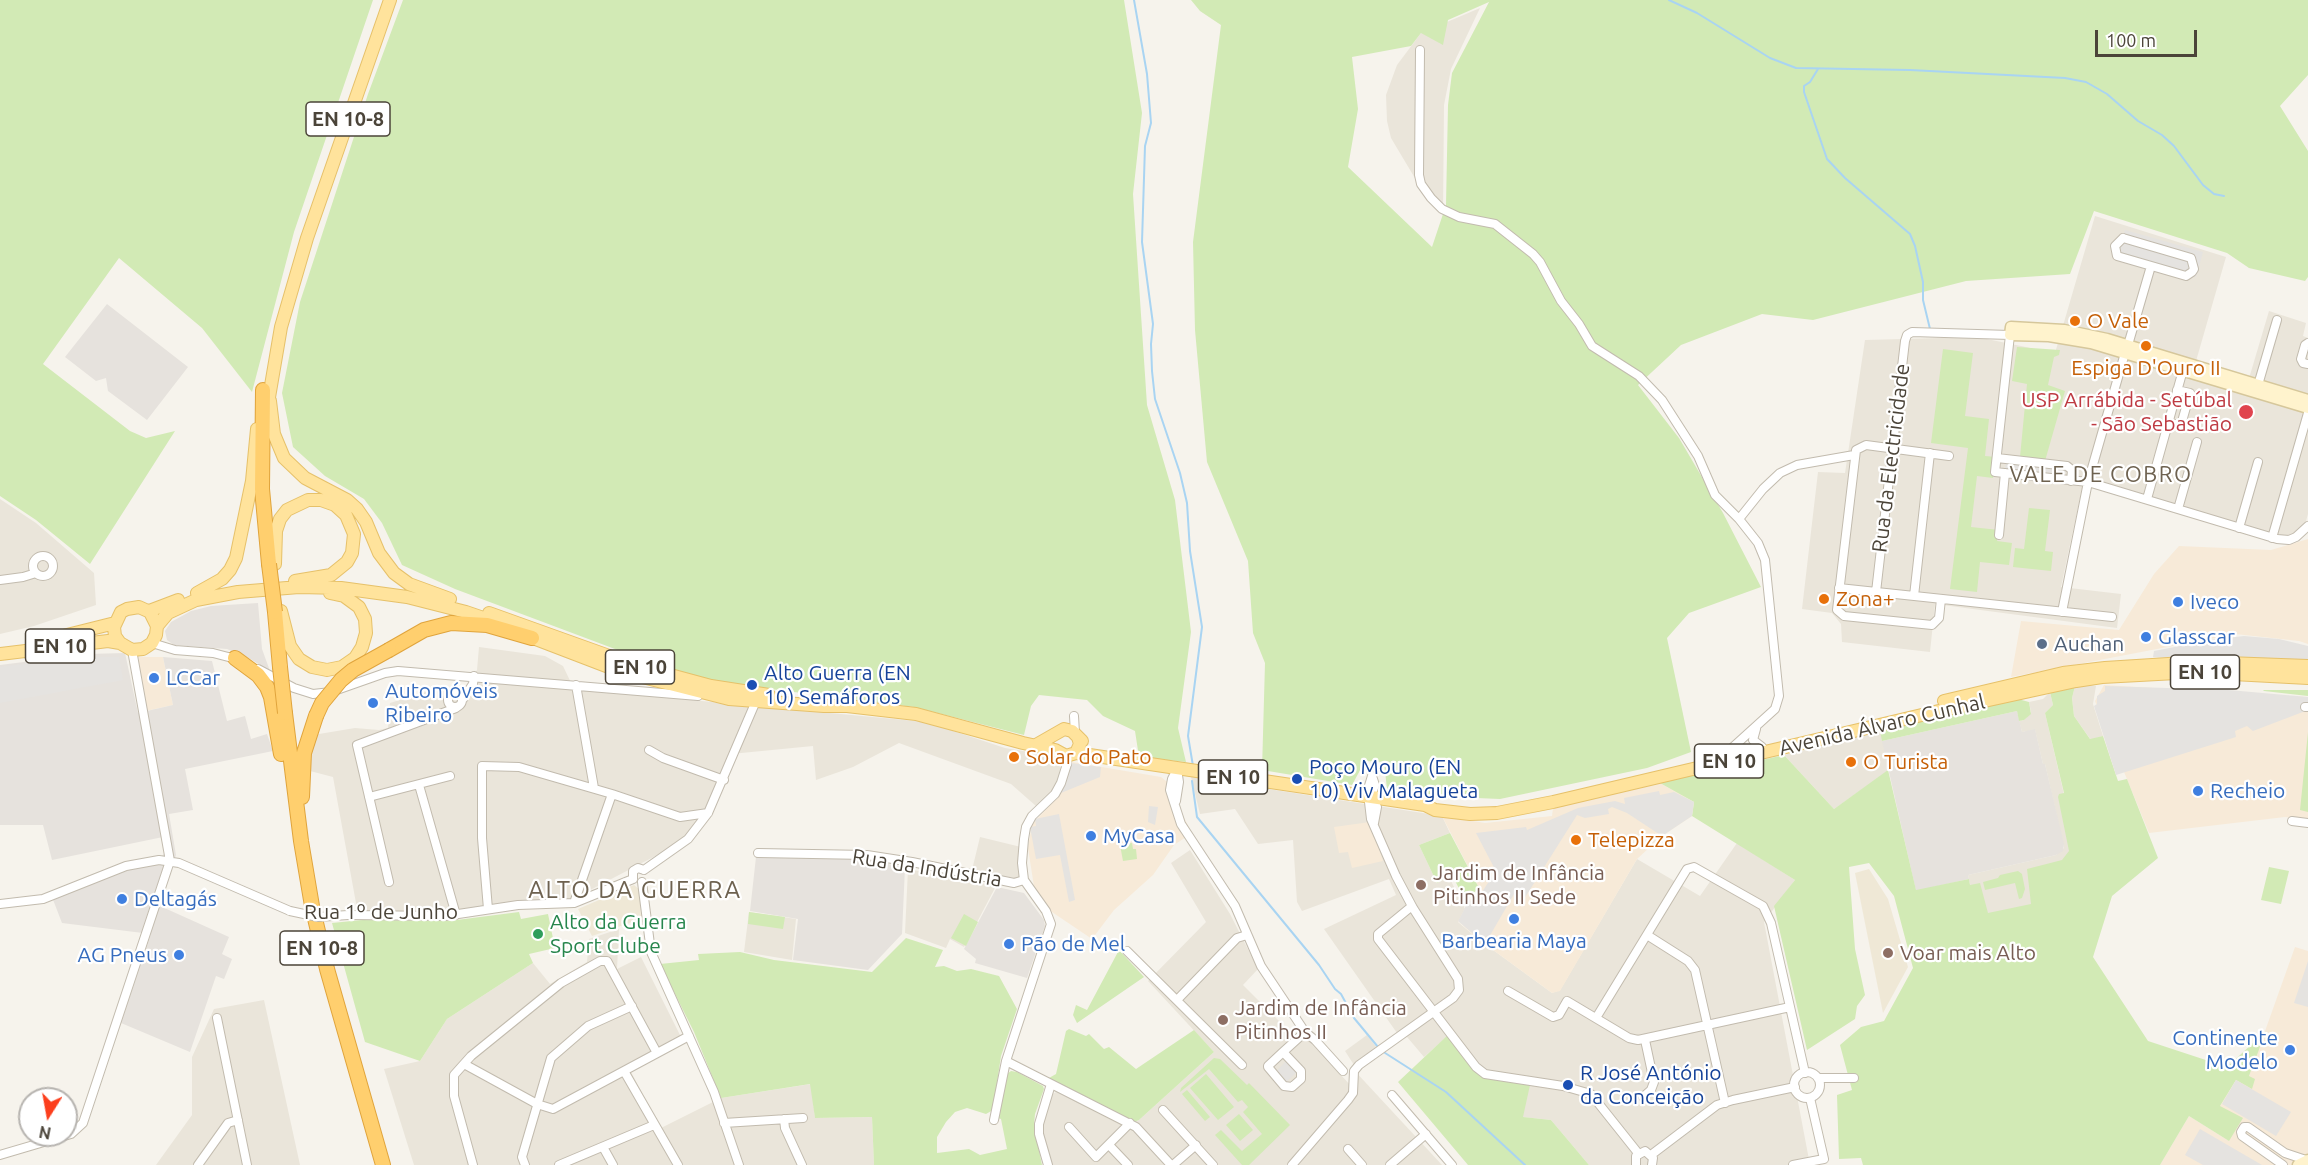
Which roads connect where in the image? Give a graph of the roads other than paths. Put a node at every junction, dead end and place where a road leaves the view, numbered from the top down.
1 (390, 0) edge
2 (1420, 51) dead end
3 (2151, 266) junction
4 (2277, 320) dead end
5 (2010, 335) junction
6 (2308, 343) edge
7 (2126, 349) junction
8 (2308, 364) edge
9 (2183, 370) junction
10 (2258, 385) junction
11 (267, 390) junction
12 (2177, 390) junction
13 (2308, 400) edge
14 (2308, 408) edge
15 (2308, 413) edge
16 (2168, 423) junction
17 (2197, 442) dead end
18 (1893, 448) junction
19 (1930, 453) junction
20 (1854, 455) junction
21 (1950, 456) dead end
22 (1997, 458) junction
23 (2258, 462) dead end
24 (2005, 473) junction
25 (2071, 481) junction
26 (2088, 482) junction
27 (2147, 500) junction
28 (2178, 509) junction
29 (1739, 519) junction
30 (2308, 526) edge
31 (2239, 528) junction
32 (1999, 535) dead end
33 (2272, 538) junction
34 (272, 564) junction
35 (36, 573) dead end
36 (0, 579) edge
37 (297, 584) junction
38 (1839, 588) junction
39 (1876, 592) junction
40 (198, 593) junction
41 (1914, 596) junction
42 (450, 599) junction
43 (1941, 599) junction
44 (149, 611) junction
45 (278, 611) junction
46 (2062, 612) junction
47 (2112, 617) dead end
48 (115, 623) junction
49 (157, 626) junction
50 (532, 638) junction
51 (120, 643) junction
52 (152, 643) junction
53 (132, 650) junction
54 (0, 652) edge
55 (235, 658) junction
56 (2308, 666) edge
57 (474, 676) junction
58 (2308, 678) edge
59 (576, 685) junction
60 (463, 699) junction
61 (729, 699) junction
62 (756, 701) junction
63 (838, 705) junction
64 (456, 708) junction
65 (288, 712) junction
66 (1069, 733) junction
67 (1753, 741) junction
68 (1036, 745) junction
69 (649, 750) dead end
70 (1066, 753) junction
71 (1095, 755) junction
72 (1722, 757) junction
73 (1177, 769) junction
74 (450, 776) dead end
75 (724, 780) junction
76 (419, 785) junction
77 (594, 788) junction
78 (612, 794) junction
79 (369, 797) junction
80 (1370, 798) junction
81 (302, 805) junction
82 (1425, 805) junction
83 (708, 813) junction
84 (2292, 821) dead end
85 (2308, 823) edge
86 (301, 841) junction
87 (758, 853) dead end
88 (170, 861) junction
89 (644, 870) junction
90 (633, 879) junction
91 (1024, 880) junction
92 (389, 882) dead end
93 (642, 882) junction
94 (574, 903) junction
95 (0, 904) edge
96 (1412, 906) junction
97 (488, 909) junction
98 (456, 915) junction
99 (1247, 935) junction
100 (1647, 935) junction
101 (1128, 951) dead end
102 (1508, 991) dead end
103 (1177, 1000) junction
104 (632, 1006) junction
105 (1790, 1007) junction
106 (1434, 1011) junction
107 (217, 1018) dead end
108 (1596, 1018) junction
109 (1708, 1026) junction
110 (1305, 1032) junction
111 (689, 1036) junction
112 (1645, 1040) junction
113 (1283, 1052) junction
114 (657, 1053) junction
115 (1006, 1061) junction
116 (464, 1064) junction
117 (1242, 1065) dead end
118 (624, 1071) junction
119 (1343, 1071) dead end
120 (1805, 1072) junction
121 (1818, 1078) junction
122 (1854, 1078) dead end
123 (1051, 1084) junction
124 (1795, 1088) junction
125 (1392, 1095) dead end
126 (1643, 1097) dead end
127 (1810, 1098) junction
128 (1725, 1102) junction
129 (537, 1104) junction
130 (1163, 1110) dead end
131 (803, 1118) dead end
132 (784, 1119) junction
133 (238, 1120) junction
134 (994, 1120) dead end
135 (724, 1123) junction
136 (1130, 1123) junction
137 (654, 1125) junction
138 (1070, 1127) dead end
139 (1426, 1134) junction
140 (377, 1144) junction
141 (1109, 1145) junction
142 (1196, 1145) junction
143 (603, 1147) junction
144 (1348, 1149) dead end
145 (1638, 1153) junction
146 (0, 1155) edge
147 (1651, 1155) junction
148 (2304, 1162) edge
149 (198, 1165) edge
150 (247, 1165) edge
151 (383, 1165) edge
152 (473, 1165) edge
153 (525, 1165) edge
154 (559, 1165) edge
155 (613, 1165) edge
156 (678, 1165) edge
157 (739, 1165) edge
158 (802, 1165) edge
159 (1048, 1165) edge
160 (1128, 1165) edge
161 (1172, 1165) edge
162 (1213, 1165) edge
163 (1292, 1165) edge
164 (1362, 1165) edge
165 (1390, 1165) edge
166 (1452, 1165) edge
167 (1636, 1165) edge
168 (1652, 1165) edge
169 (1793, 1165) edge
170 (2283, 1165) edge

1 - 11 main road, EN 10-8
2 - 29 street
3 - 3 street
3 - 7 street
4 - 10 street
5 - 7 street
5 - 18 street, Rua da Electricidade
5 - 22 street
6 - 8 street
7 - 9 street
7 - 10 street
7 - 26 street
9 - 12 street
9 - 14 street
10 - 13 street
11 - 34 highway, EN 10-8
11 - 40 main road
11 - 42 main road
12 - 16 street
12 - 16 street
15 - 33 street
16 - 27 street
17 - 28 street
18 - 19 street
18 - 20 street
18 - 39 street, Rua da Electricidade
19 - 21 street
19 - 41 street
20 - 29 street
20 - 38 street
22 - 24 street
22 - 25 street
23 - 31 street
24 - 25 street
24 - 32 street
25 - 26 street
26 - 27 street
26 - 46 street
27 - 28 street
28 - 31 street
29 - 67 street
30 - 33 street
31 - 33 street
34 - 37 main road
34 - 45 highway, EN 10-8, bridge
35 - 36 street
37 - 40 main road, Avenida Álvaro Cunhal / EN 10
37 - 42 main road, Avenida Álvaro Cunhal / EN 10
37 - 45 main road
37 - 49 main road, Avenida Álvaro Cunhal / EN 10
37 - 50 main road, Avenida Álvaro Cunhal / EN 10
38 - 39 street
38 - 43 street
39 - 41 street
40 - 44 main road, Avenida Álvaro Cunhal / EN 10
41 - 43 street
42 - 63 main road, Avenida Álvaro Cunhal / EN 10
43 - 46 street
44 - 48 main road
44 - 49 main road
45 - 65 highway, EN 10-8, bridge
46 - 47 street
48 - 51 main road
48 - 54 main road, EN 10
49 - 52 main road
50 - 61 main road, Avenida Álvaro Cunhal / EN 10
50 - 81 highway, bridge
51 - 53 main road
51 - 54 main road, EN 10
52 - 53 main road
52 - 55 street
53 - 88 street
55 - 57 street
55 - 86 highway
56 - 67 main road, Avenida Álvaro Cunhal / EN 10
57 - 59 street
57 - 60 street
58 - 82 main road, Avenida Álvaro Cunhal / EN 10
59 - 61 street
59 - 77 street
60 - 64 street
60 - 64 street
61 - 62 main road, Avenida Álvaro Cunhal / EN 10
62 - 63 main road, Avenida Álvaro Cunhal / EN 10
62 - 75 street
63 - 68 main road, Avenida Álvaro Cunhal / EN 10
64 - 79 street
65 - 81 highway, EN 10-8
65 - 86 highway, EN 10-8
66 - 68 main road
66 - 70 main road
66 - 70 main road
66 - 71 main road
67 - 72 main road, Avenida Álvaro Cunhal / EN 10
67 - 72 street
68 - 70 main road, Avenida Álvaro Cunhal / EN 10
69 - 75 street
70 - 71 main road, Avenida Álvaro Cunhal / EN 10
70 - 91 street
71 - 73 main road, Avenida Álvaro Cunhal / EN 10
72 - 82 main road, Avenida Álvaro Cunhal / EN 10
73 - 80 main road, Avenida Álvaro Cunhal / EN 10
73 - 99 street
74 - 76 street
75 - 83 street
76 - 79 street
76 - 98 street
77 - 78 street
77 - 97 street
78 - 83 street
78 - 94 street
79 - 92 street
80 - 82 main road, Avenida Álvaro Cunhal / EN 10
80 - 96 street
81 - 140 highway, EN 10-8
83 - 89 street
84 - 85 street
86 - 140 highway, EN 10-8
87 - 91 street, Rua da Indústria
88 - 95 street
88 - 98 street, Rua 1º de Junho, bridge
88 - 146 street
89 - 90 street
89 - 93 street
90 - 93 street
90 - 94 street, Rua 1º de Junho
91 - 115 street
93 - 111 street
94 - 97 street, Rua 1º de Junho
96 - 106 street
96 - 106 street
97 - 98 street, Rua 1º de Junho
99 - 103 street
99 - 110 street
100 - 105 street
100 - 108 street
100 - 109 street
101 - 103 street
102 - 108 street
103 - 117 street
104 - 114 street
104 - 116 street
104 - 129 street
105 - 109 street
105 - 120 street
106 - 145 street
106 - 163 street
107 - 133 street
108 - 112 street
109 - 112 street
109 - 128 street
110 - 113 street
110 - 119 street
111 - 114 street
111 - 135 street
112 - 126 street
113 - 113 street
114 - 118 street
115 - 123 street
115 - 134 street
116 - 129 street
116 - 152 street
118 - 129 street
118 - 137 street
120 - 121 street
120 - 124 street
121 - 122 street
121 - 127 street
123 - 136 street
123 - 159 street
124 - 127 street
124 - 128 street
125 - 139 street
127 - 169 street
128 - 147 street
129 - 153 street
130 - 142 street
131 - 132 street
132 - 135 street
132 - 158 street
133 - 149 street
133 - 150 street
135 - 157 street
136 - 141 street
136 - 161 street
137 - 143 street
137 - 156 street
138 - 141 street
139 - 165 street
139 - 166 street
140 - 151 highway, EN 10-8
141 - 160 street
142 - 161 street
142 - 162 street
143 - 154 street
143 - 155 street
144 - 164 street
145 - 147 street
145 - 167 street
147 - 168 street
148 - 170 street

